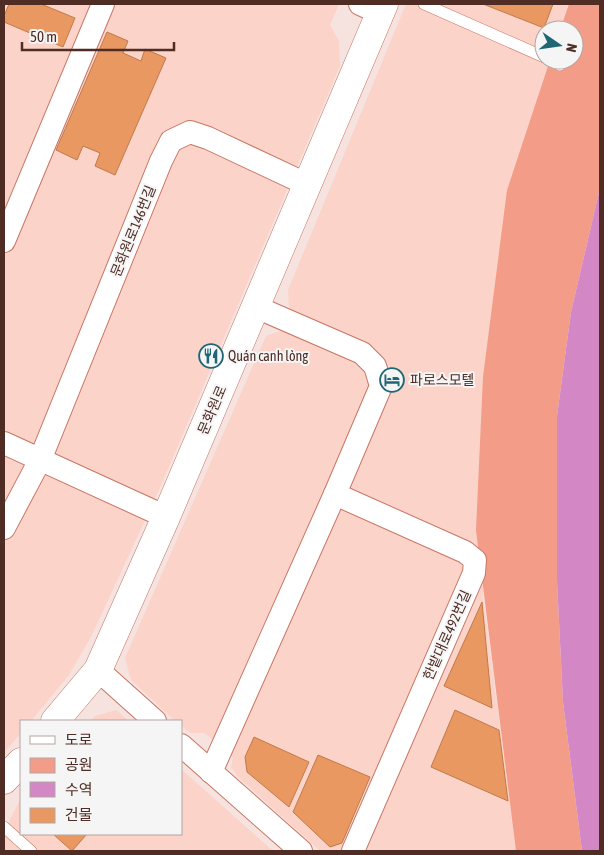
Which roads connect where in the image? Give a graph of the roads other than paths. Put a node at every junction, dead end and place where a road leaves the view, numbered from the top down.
1 (103, 4) edge
2 (424, 4) edge
3 (375, 7) edge
4 (534, 53) edge
5 (306, 184) junction
6 (4, 241) edge
7 (256, 306) junction
8 (4, 443) edge
9 (40, 460) junction
10 (335, 494) junction
11 (166, 516) junction
12 (4, 528) edge
13 (98, 670) junction
14 (56, 720) edge
15 (154, 720) edge
16 (182, 746) edge
17 (20, 763) edge
18 (211, 772) junction
19 (4, 780) edge
20 (4, 827) edge
21 (31, 851) edge
22 (301, 851) edge
23 (353, 851) edge

1 - 6 street
2 - 4 lane
3 - 5 street, 문화원로
5 - 7 street, 문화원로
5 - 9 street, 문화원로146번길
7 - 10 street
7 - 11 street, 문화원로
8 - 9 street
9 - 11 street
9 - 12 street, 문화원로146번길
10 - 18 street
10 - 23 street, 한밭대로492번길
11 - 13 street, 문화원로
13 - 14 street, 문화원로
13 - 15 street
16 - 18 street
17 - 19 street
18 - 22 street
20 - 21 lane

